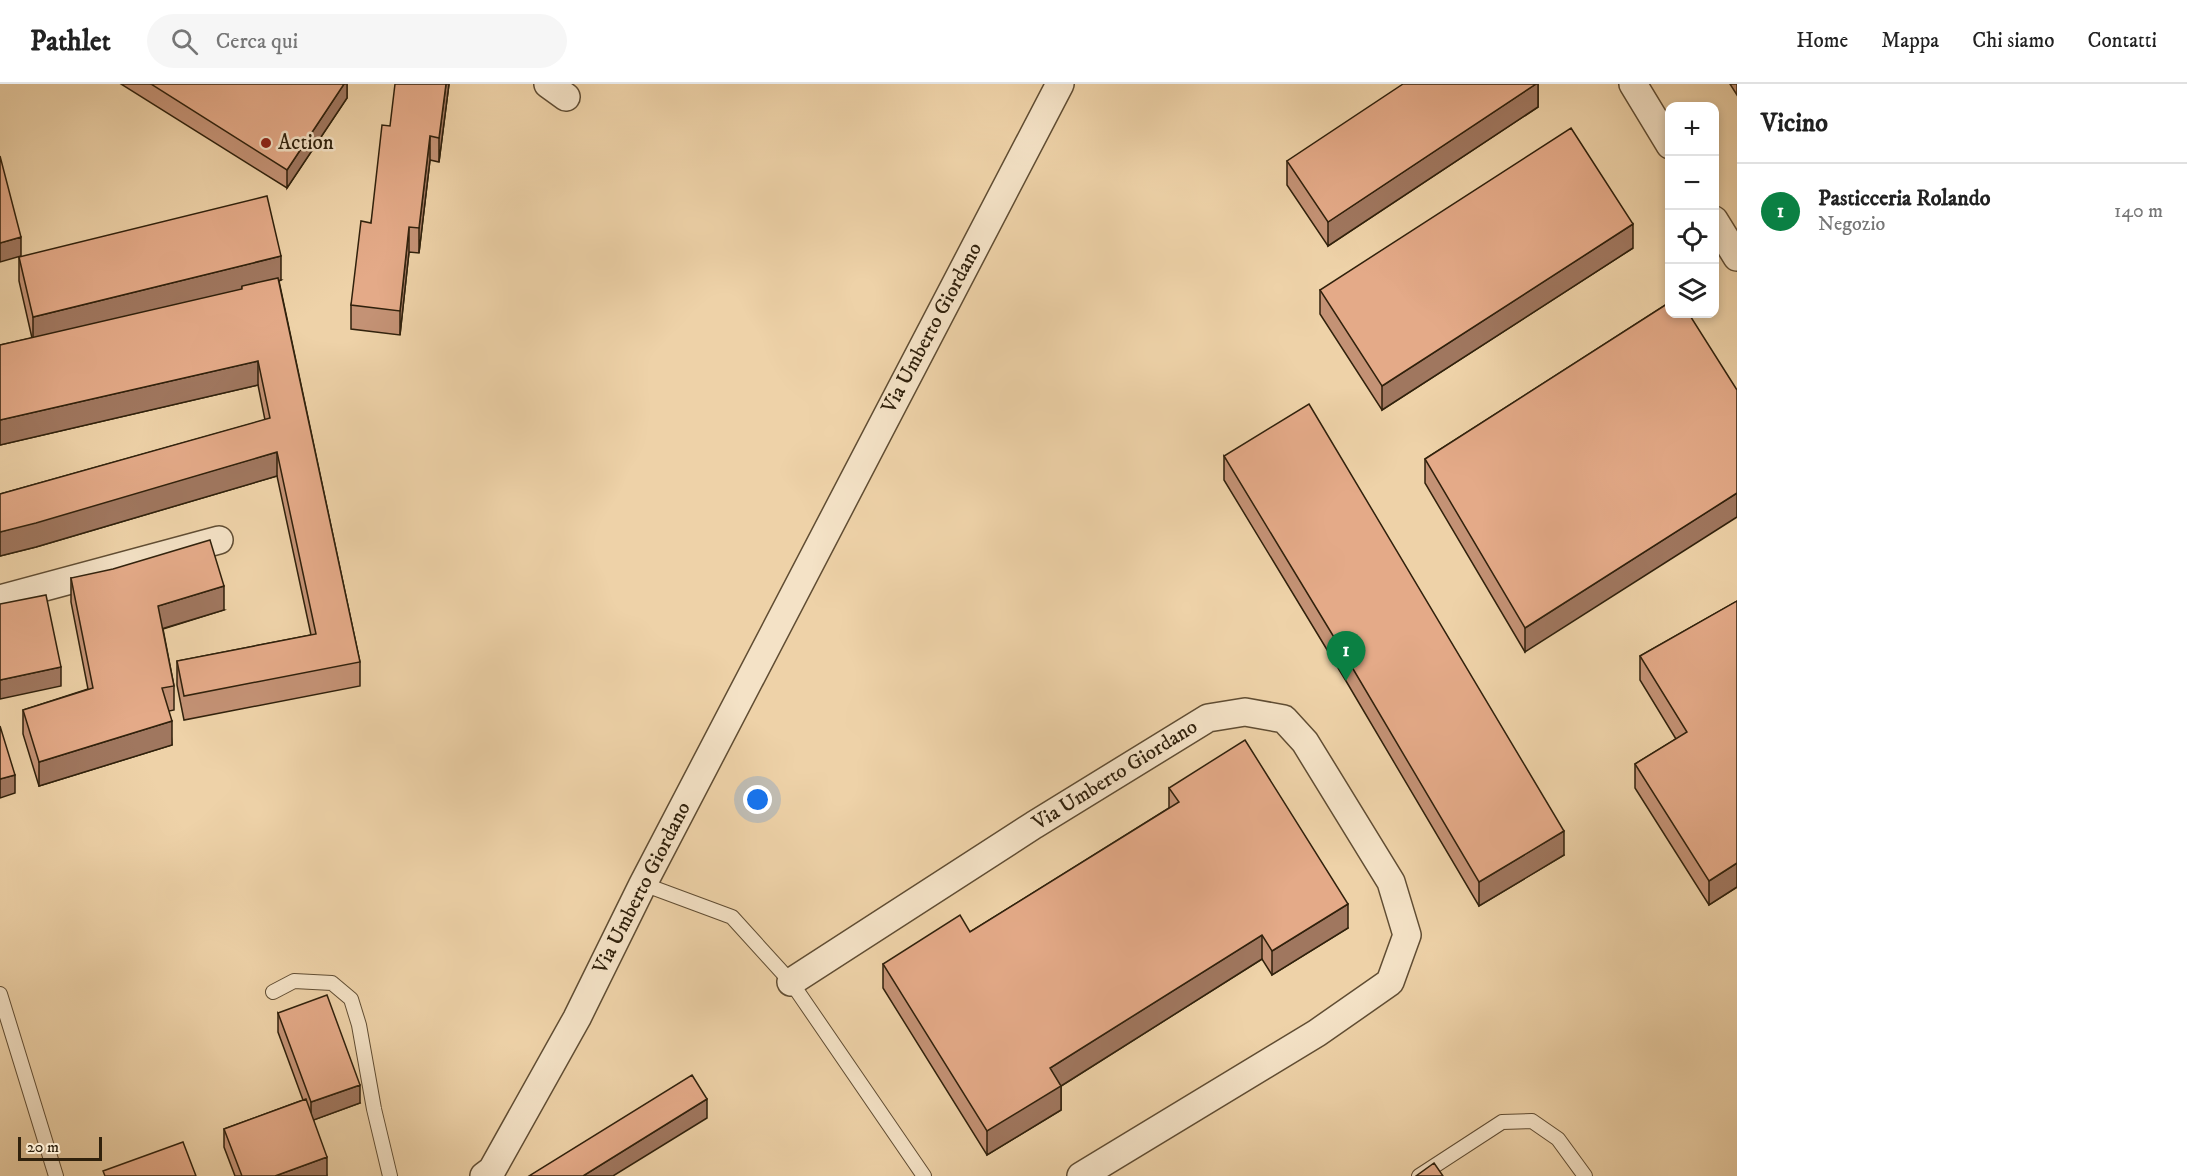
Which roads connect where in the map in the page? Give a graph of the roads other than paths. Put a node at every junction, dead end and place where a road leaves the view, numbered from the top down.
1 (1060, 84) edge
2 (1633, 84) edge
3 (1665, 137) edge
4 (1719, 228) edge
5 (1737, 257) edge
6 (219, 540) dead end
7 (0, 599) edge
8 (643, 885) junction
9 (791, 982) junction
10 (273, 992) dead end
11 (0, 994) edge
12 (56, 1176) edge
13 (389, 1176) edge
14 (484, 1176) edge
15 (924, 1176) edge
16 (1081, 1176) edge
17 (1419, 1176) edge
18 (1585, 1176) edge

1 - 8 street, Via Umberto Giordano
2 - 3 street
4 - 5 street
6 - 7 street
8 - 9 lane
8 - 14 street, Via Umberto Giordano
9 - 15 lane
9 - 16 street, Via Umberto Giordano
10 - 13 lane
11 - 12 lane
17 - 18 lane

